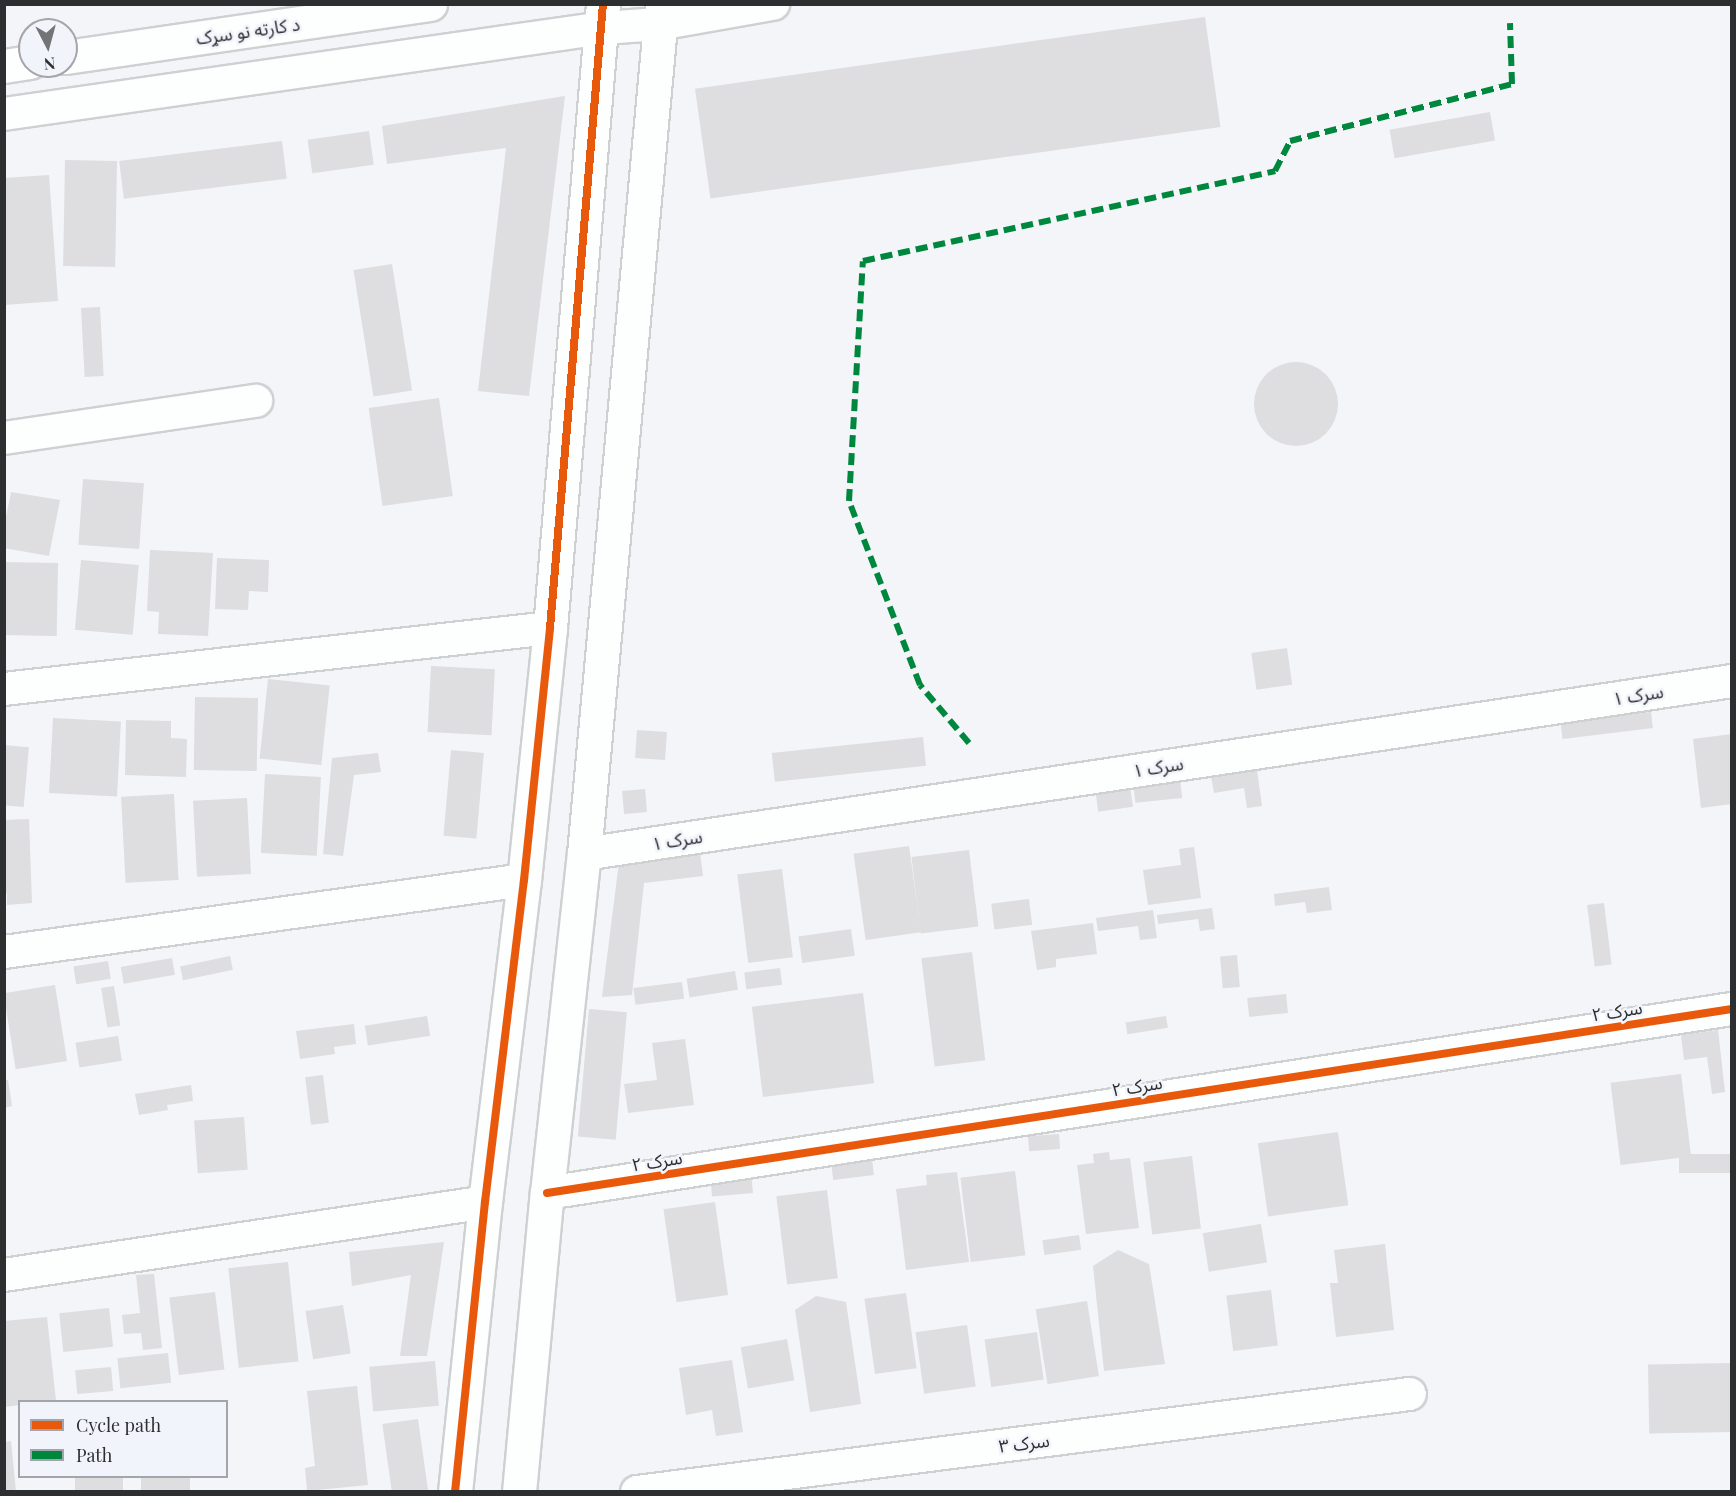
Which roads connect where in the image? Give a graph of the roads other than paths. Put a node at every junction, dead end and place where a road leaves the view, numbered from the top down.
1 (429, 4) edge
2 (773, 4) edge
3 (661, 14) edge
4 (603, 16) edge
5 (78, 55) edge
6 (4, 114) edge
7 (256, 401) dead end
8 (4, 438) edge
9 (550, 628) junction
10 (1731, 681) edge
11 (4, 689) edge
12 (584, 854) junction
13 (524, 880) junction
14 (4, 952) edge
15 (1731, 1009) edge
16 (547, 1193) junction
17 (485, 1202) junction
18 (4, 1275) edge
19 (1410, 1394) dead end
20 (455, 1491) edge
21 (519, 1491) edge
22 (637, 1491) edge

1 - 5 main road, د کارته نو سړک
2 - 3 street
3 - 4 street
3 - 12 main road
4 - 6 street
4 - 9 main road
7 - 8 street
9 - 11 street
9 - 13 main road
10 - 12 street, سرک ۱
12 - 16 main road
13 - 14 street
13 - 17 main road
15 - 16 street, سرک ۲
16 - 21 main road
17 - 18 street
17 - 20 main road
19 - 22 street, سرک ۳

